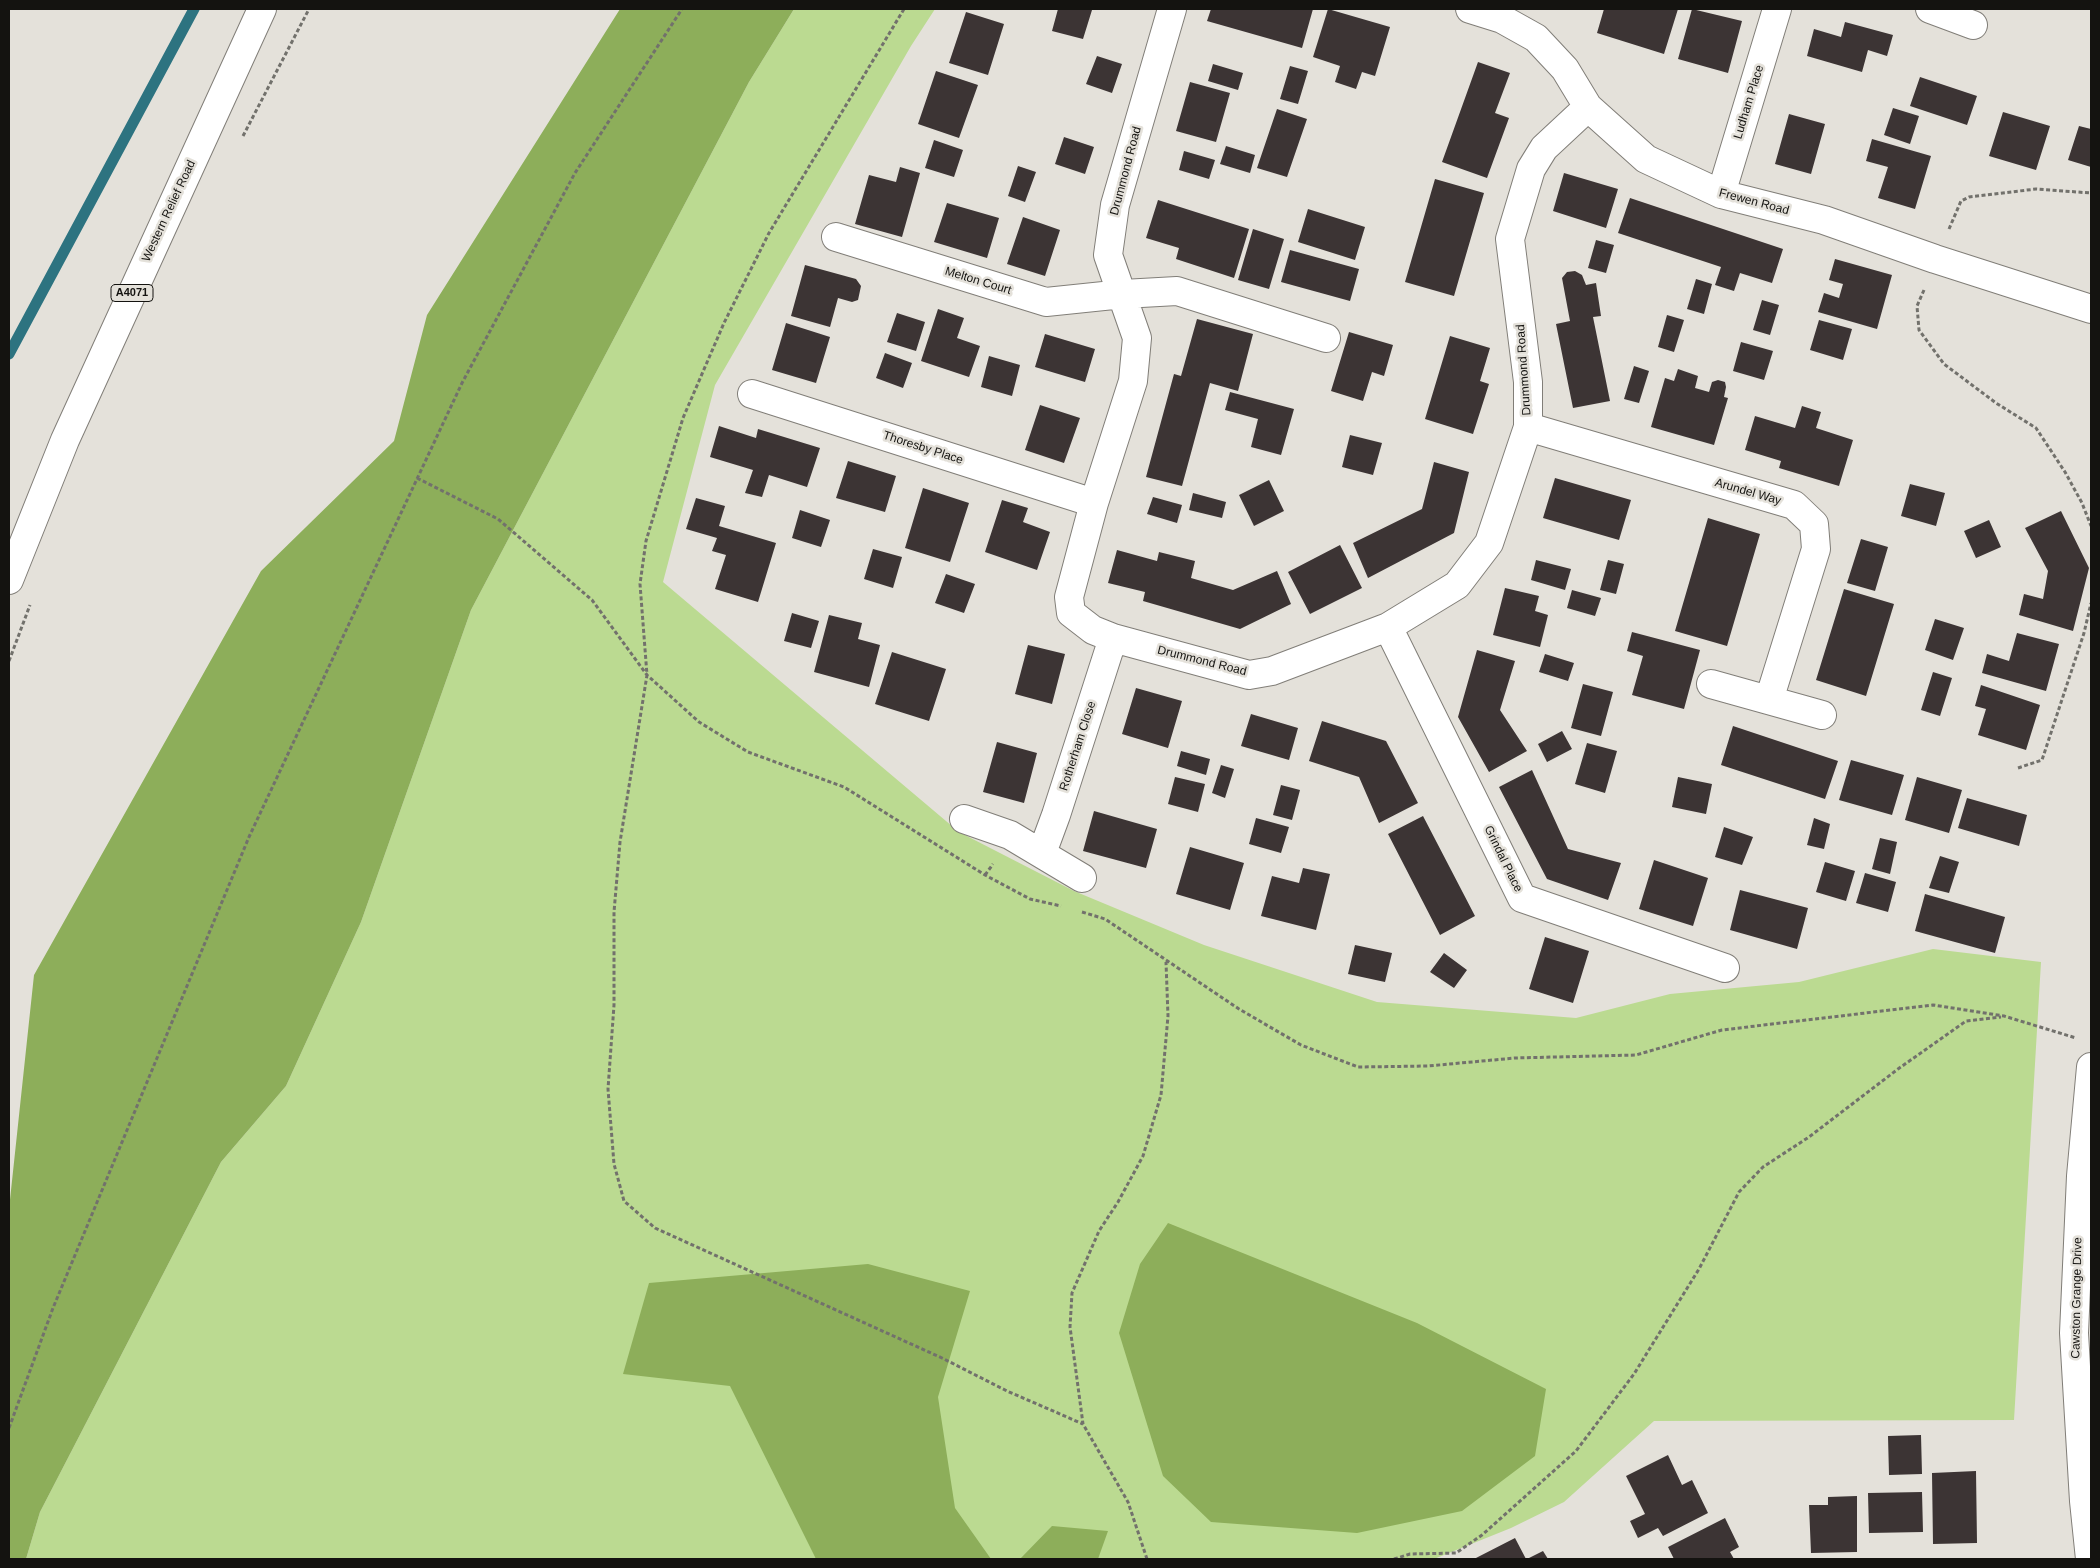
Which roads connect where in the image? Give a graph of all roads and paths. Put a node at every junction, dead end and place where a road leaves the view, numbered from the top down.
1 (262, 9) edge
2 (682, 9) edge
3 (904, 9) edge
4 (1172, 9) edge
5 (1470, 9) edge
6 (1777, 9) edge
7 (1930, 9) edge
8 (1973, 25) dead end
9 (1588, 107) junction
10 (2091, 193) edge
11 (1721, 194) junction
12 (836, 237) dead end
13 (1935, 259) junction
14 (1123, 294) junction
15 (2091, 309) edge
16 (1326, 338) dead end
17 (752, 394) dead end
18 (1528, 427) junction
19 (417, 478) junction
20 (1094, 503) junction
21 (2091, 526) edge
22 (9, 580) edge
23 (2091, 603) edge
24 (1388, 628) junction
25 (1113, 638) junction
26 (647, 675) junction
27 (1711, 684) dead end
28 (1769, 700) junction
29 (1822, 715) dead end
30 (2018, 768) dead end
31 (964, 819) dead end
32 (1042, 853) junction
33 (1082, 878) dead end
34 (1068, 908) dead end
35 (1077, 911) dead end
36 (1166, 961) junction
37 (1725, 968) dead end
38 (2004, 1016) junction
39 (2082, 1040) dead end
40 (2091, 1067) edge
41 (1083, 1424) junction
42 (9, 1428) edge
43 (1147, 1559) edge
44 (1394, 1559) edge
45 (2090, 1559) edge

1 - 22 main road, Western Relief Road / A4071
2 - 19 path
3 - 26 path
4 - 14 main road, Drummond Road
5 - 9 main road, Frewen Road
6 - 11 main road, Ludham Place
7 - 8 main road
9 - 11 main road, Frewen Road
9 - 18 main road, Drummond Road
10 - 13 path
11 - 13 main road, Frewen Road
12 - 14 main road, Melton Court
13 - 15 main road, Frewen Road
13 - 21 path
14 - 16 main road, Melton Court
14 - 20 main road, Drummond Road
17 - 20 main road, Thoresby Place
18 - 24 main road, Drummond Road
18 - 28 main road, Arundel Way
19 - 26 path
19 - 42 path
20 - 25 main road, Drummond Road
23 - 30 path
24 - 25 main road, Drummond Road
24 - 37 main road, Grindal Place
25 - 32 main road, Rotherham Close
26 - 34 path
26 - 41 path
27 - 28 main road
28 - 29 main road
31 - 32 main road
32 - 33 main road
35 - 36 path
36 - 38 path
36 - 41 path
38 - 39 path
38 - 44 path
40 - 45 main road, Cawston Grange Drive
41 - 43 path

